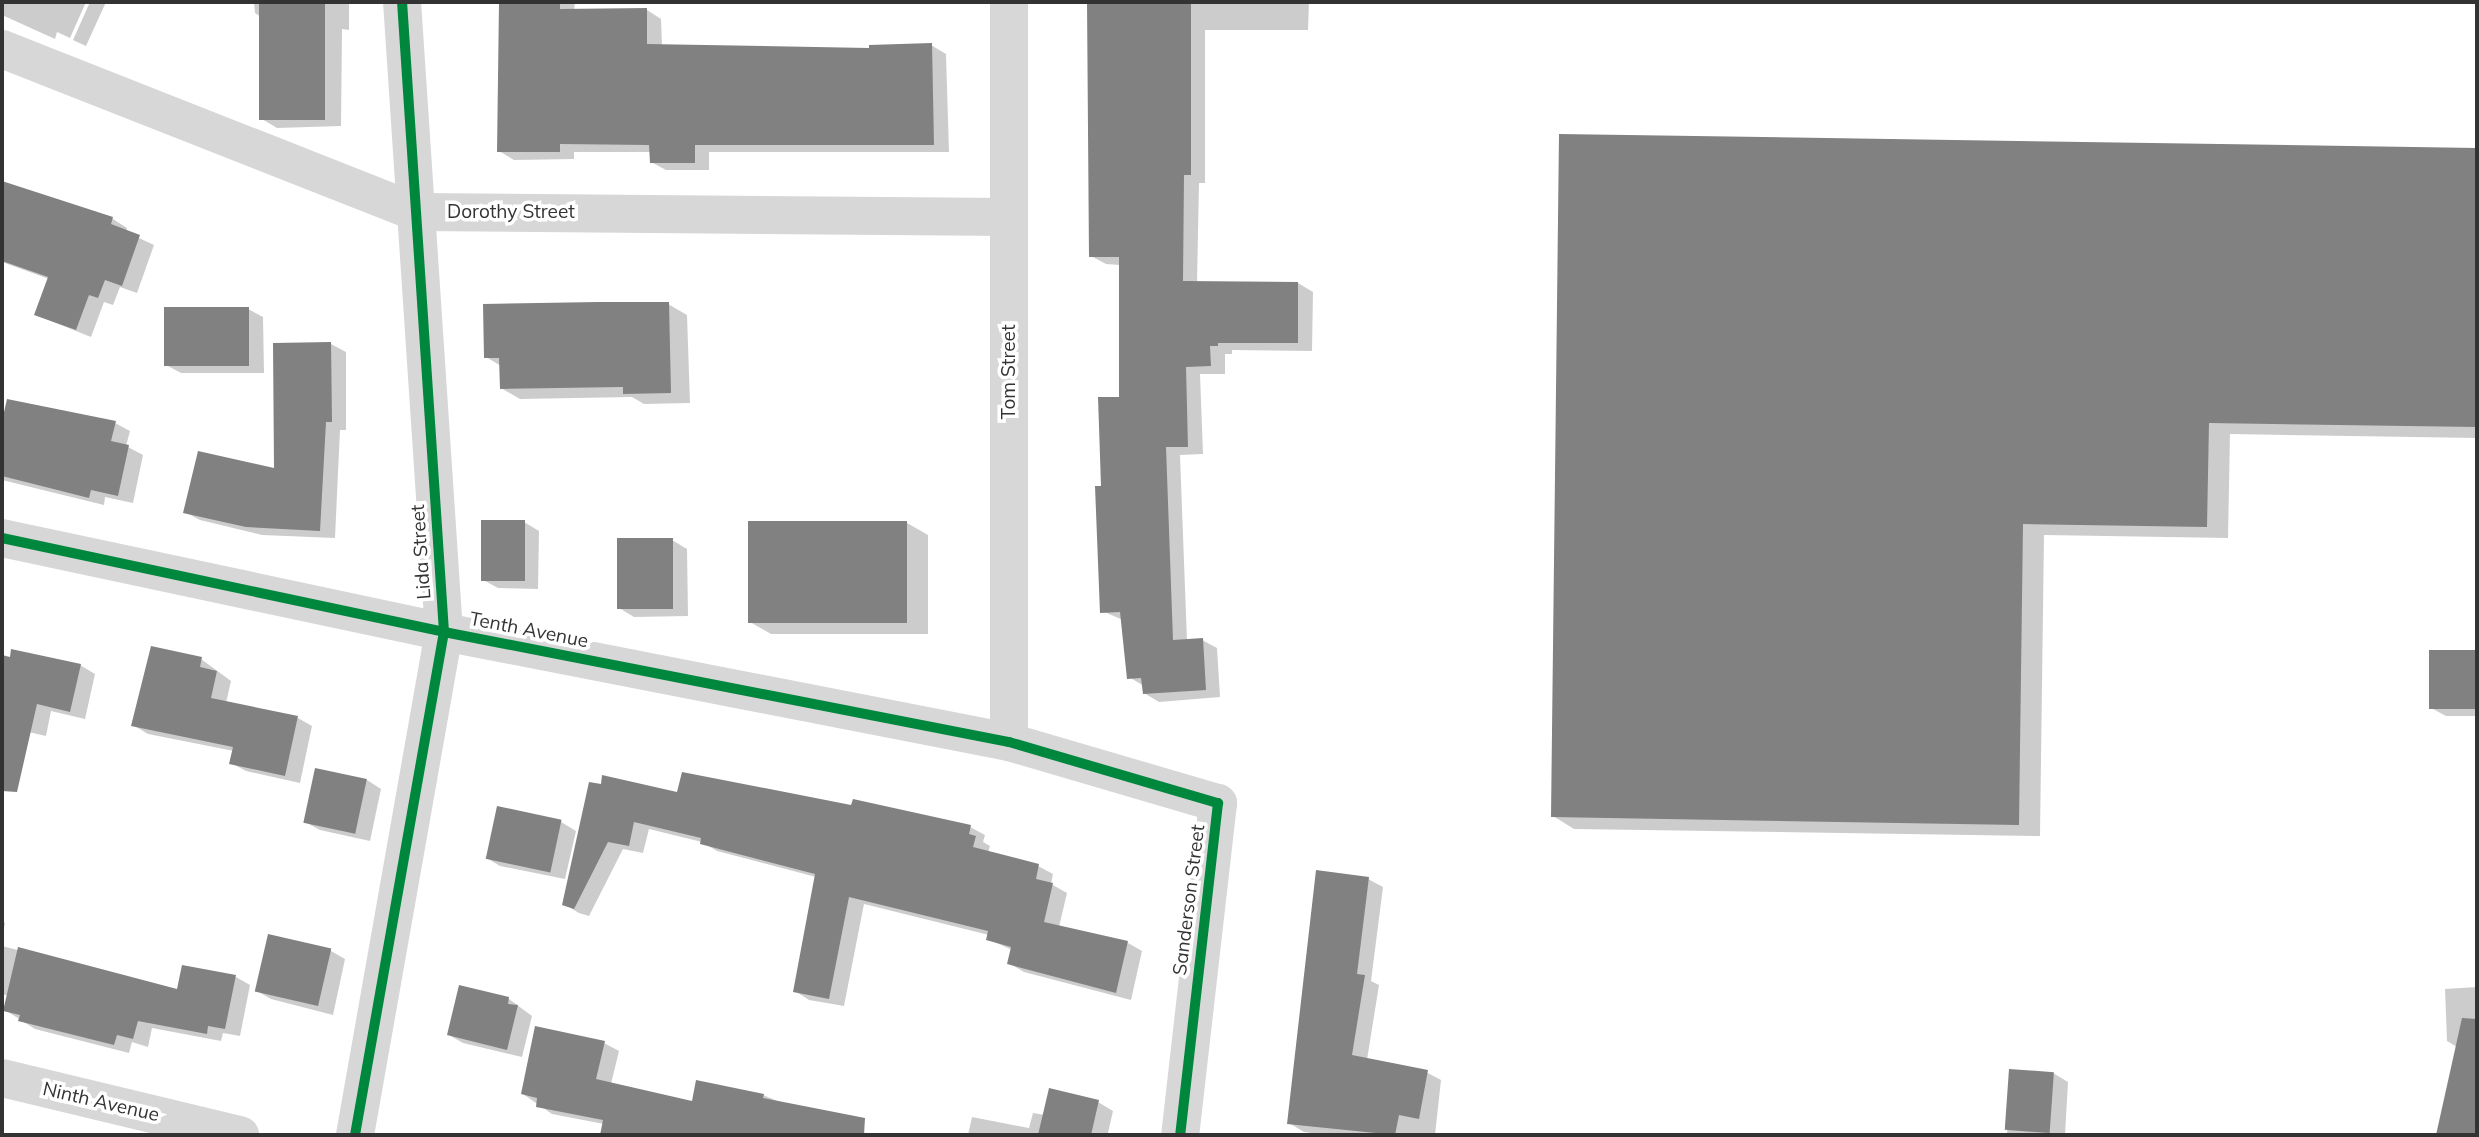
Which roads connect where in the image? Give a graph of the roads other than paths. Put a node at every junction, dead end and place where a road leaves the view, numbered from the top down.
1 (402, 2) edge
2 (1009, 2) edge
3 (2, 49) edge
4 (416, 212) junction
5 (1009, 217) junction
6 (2, 538) edge
7 (444, 632) junction
8 (1009, 742) junction
9 (2, 1078) edge
10 (240, 1135) edge
11 (355, 1135) edge
12 (1180, 1135) edge

1 - 4 street, Lida Street
2 - 5 street, Tom Street
3 - 4 street, Dorothy Street
4 - 5 street, Dorothy Street
4 - 7 street, Lida Street
5 - 8 street, Tom Street
6 - 7 street, Tenth Avenue
7 - 8 street, Tenth Avenue
7 - 11 street, Lida Street
8 - 12 street, Sanderson Street
9 - 10 street, Ninth Avenue

